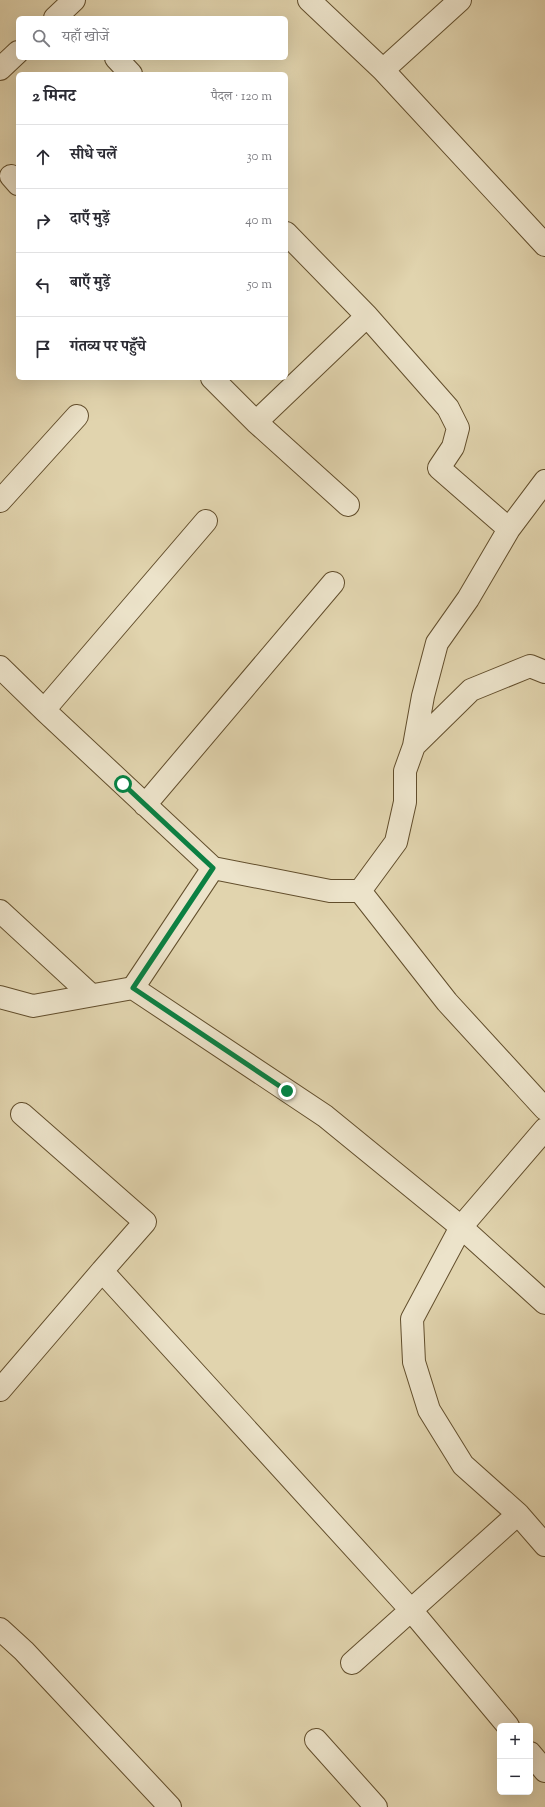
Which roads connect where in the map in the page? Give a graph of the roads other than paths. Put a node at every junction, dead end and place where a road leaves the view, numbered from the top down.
1 (309, 0) edge
2 (460, 0) edge
3 (16, 54) edge
4 (118, 60) edge
5 (0, 69) edge
6 (383, 70) junction
7 (129, 72) edge
8 (288, 235) edge
9 (545, 245) edge
10 (367, 316) junction
11 (214, 380) edge
12 (77, 416) dead end
13 (256, 422) junction
14 (545, 481) edge
15 (0, 501) edge
16 (348, 505) dead end
17 (206, 521) dead end
18 (509, 529) junction
19 (333, 583) dead end
20 (0, 667) edge
21 (545, 672) edge
22 (44, 710) junction
23 (414, 746) junction
24 (145, 805) junction
25 (213, 868) junction
26 (360, 891) junction
27 (0, 911) edge
28 (133, 988) junction
29 (91, 995) junction
30 (0, 997) edge
31 (542, 1100) edge
32 (22, 1114) dead end
33 (545, 1129) edge
34 (461, 1227) junction
35 (102, 1271) junction
36 (545, 1303) edge
37 (0, 1390) edge
38 (518, 1514) junction
39 (545, 1544) edge
40 (411, 1610) junction
41 (0, 1629) edge
42 (352, 1663) dead end
43 (505, 1723) edge
44 (316, 1740) dead end
45 (533, 1757) edge
46 (545, 1771) edge
47 (170, 1807) edge
48 (376, 1807) edge

1 - 6 street
2 - 6 street
3 - 5 street
4 - 7 street
6 - 9 street
8 - 10 street
10 - 13 street
10 - 18 street
11 - 13 street
12 - 15 street
13 - 16 street
14 - 18 street
17 - 22 street
18 - 23 street
19 - 24 street
20 - 22 street
21 - 23 street
22 - 24 street
23 - 26 street
24 - 25 street
25 - 26 street
25 - 28 street
26 - 31 street
27 - 29 street
28 - 29 street
28 - 34 street
29 - 30 street
32 - 35 street
33 - 34 street
34 - 36 street
34 - 38 street
35 - 37 street
35 - 40 street
38 - 39 street
38 - 40 street
40 - 42 street
40 - 43 street
41 - 47 street
44 - 48 street
45 - 46 street

